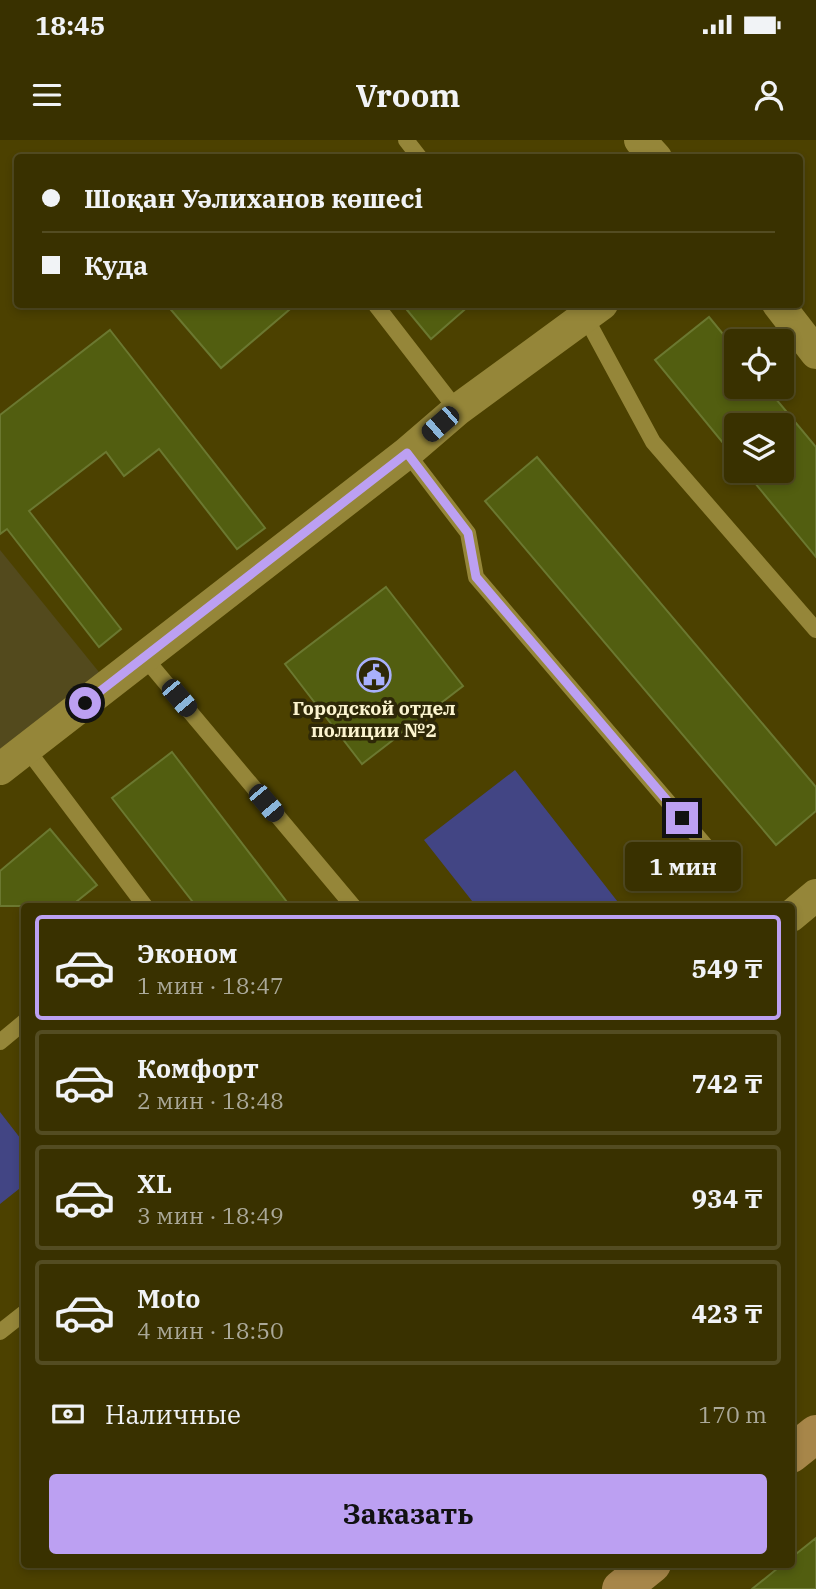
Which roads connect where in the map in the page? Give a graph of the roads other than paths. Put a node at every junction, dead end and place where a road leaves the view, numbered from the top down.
1 (406, 140) edge
2 (640, 140) edge
3 (417, 154) edge
4 (652, 154) edge
5 (378, 308) edge
6 (781, 308) edge
7 (594, 311) edge
8 (816, 353) edge
9 (457, 410) junction
10 (407, 453) junction
11 (816, 630) edge
12 (144, 657) junction
13 (26, 748) junction
14 (0, 769) edge
15 (734, 879) dead end
16 (816, 895) edge
17 (143, 903) edge
18 (350, 903) edge
19 (795, 913) edge
20 (21, 1025) edge
21 (0, 1042) edge
22 (21, 1315) edge
23 (0, 1332) edge
24 (816, 1434) edge
25 (795, 1451) edge
26 (647, 1568) edge
27 (621, 1589) edge

1 - 3 lane
2 - 4 street
5 - 9 lane
6 - 8 street
7 - 9 street
7 - 11 lane
9 - 10 street
10 - 12 street
10 - 15 lane
12 - 13 street
12 - 18 lane
13 - 14 street
13 - 17 lane
16 - 19 street
20 - 21 lane
22 - 23 lane
24 - 25 main road
26 - 27 main road

